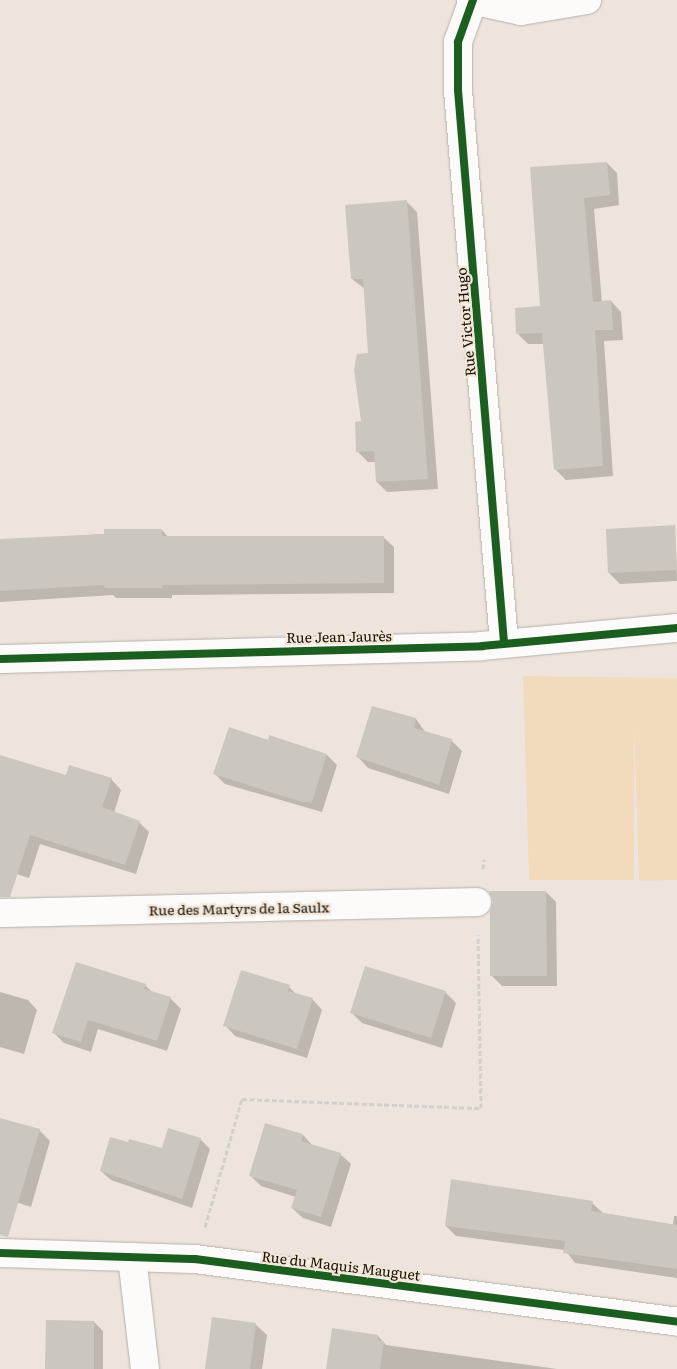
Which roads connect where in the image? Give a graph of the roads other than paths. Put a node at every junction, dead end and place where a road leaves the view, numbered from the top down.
1 (472, 0) edge
2 (587, 0) edge
3 (677, 628) edge
4 (504, 643) junction
5 (0, 659) edge
6 (478, 902) road end
7 (0, 913) edge
8 (0, 1254) edge
9 (132, 1257) junction
10 (677, 1322) edge
11 (145, 1369) edge

1 - 2 street
1 - 4 street, Rue Victor Hugo
3 - 4 street, Rue Jean Jaurès
4 - 5 street, Rue Jean Jaurès
6 - 7 street, Rue des Martyrs de la Saulx
8 - 9 street, Rue du Maquis Mauguet
9 - 10 street, Rue du Maquis Mauguet
9 - 11 street

